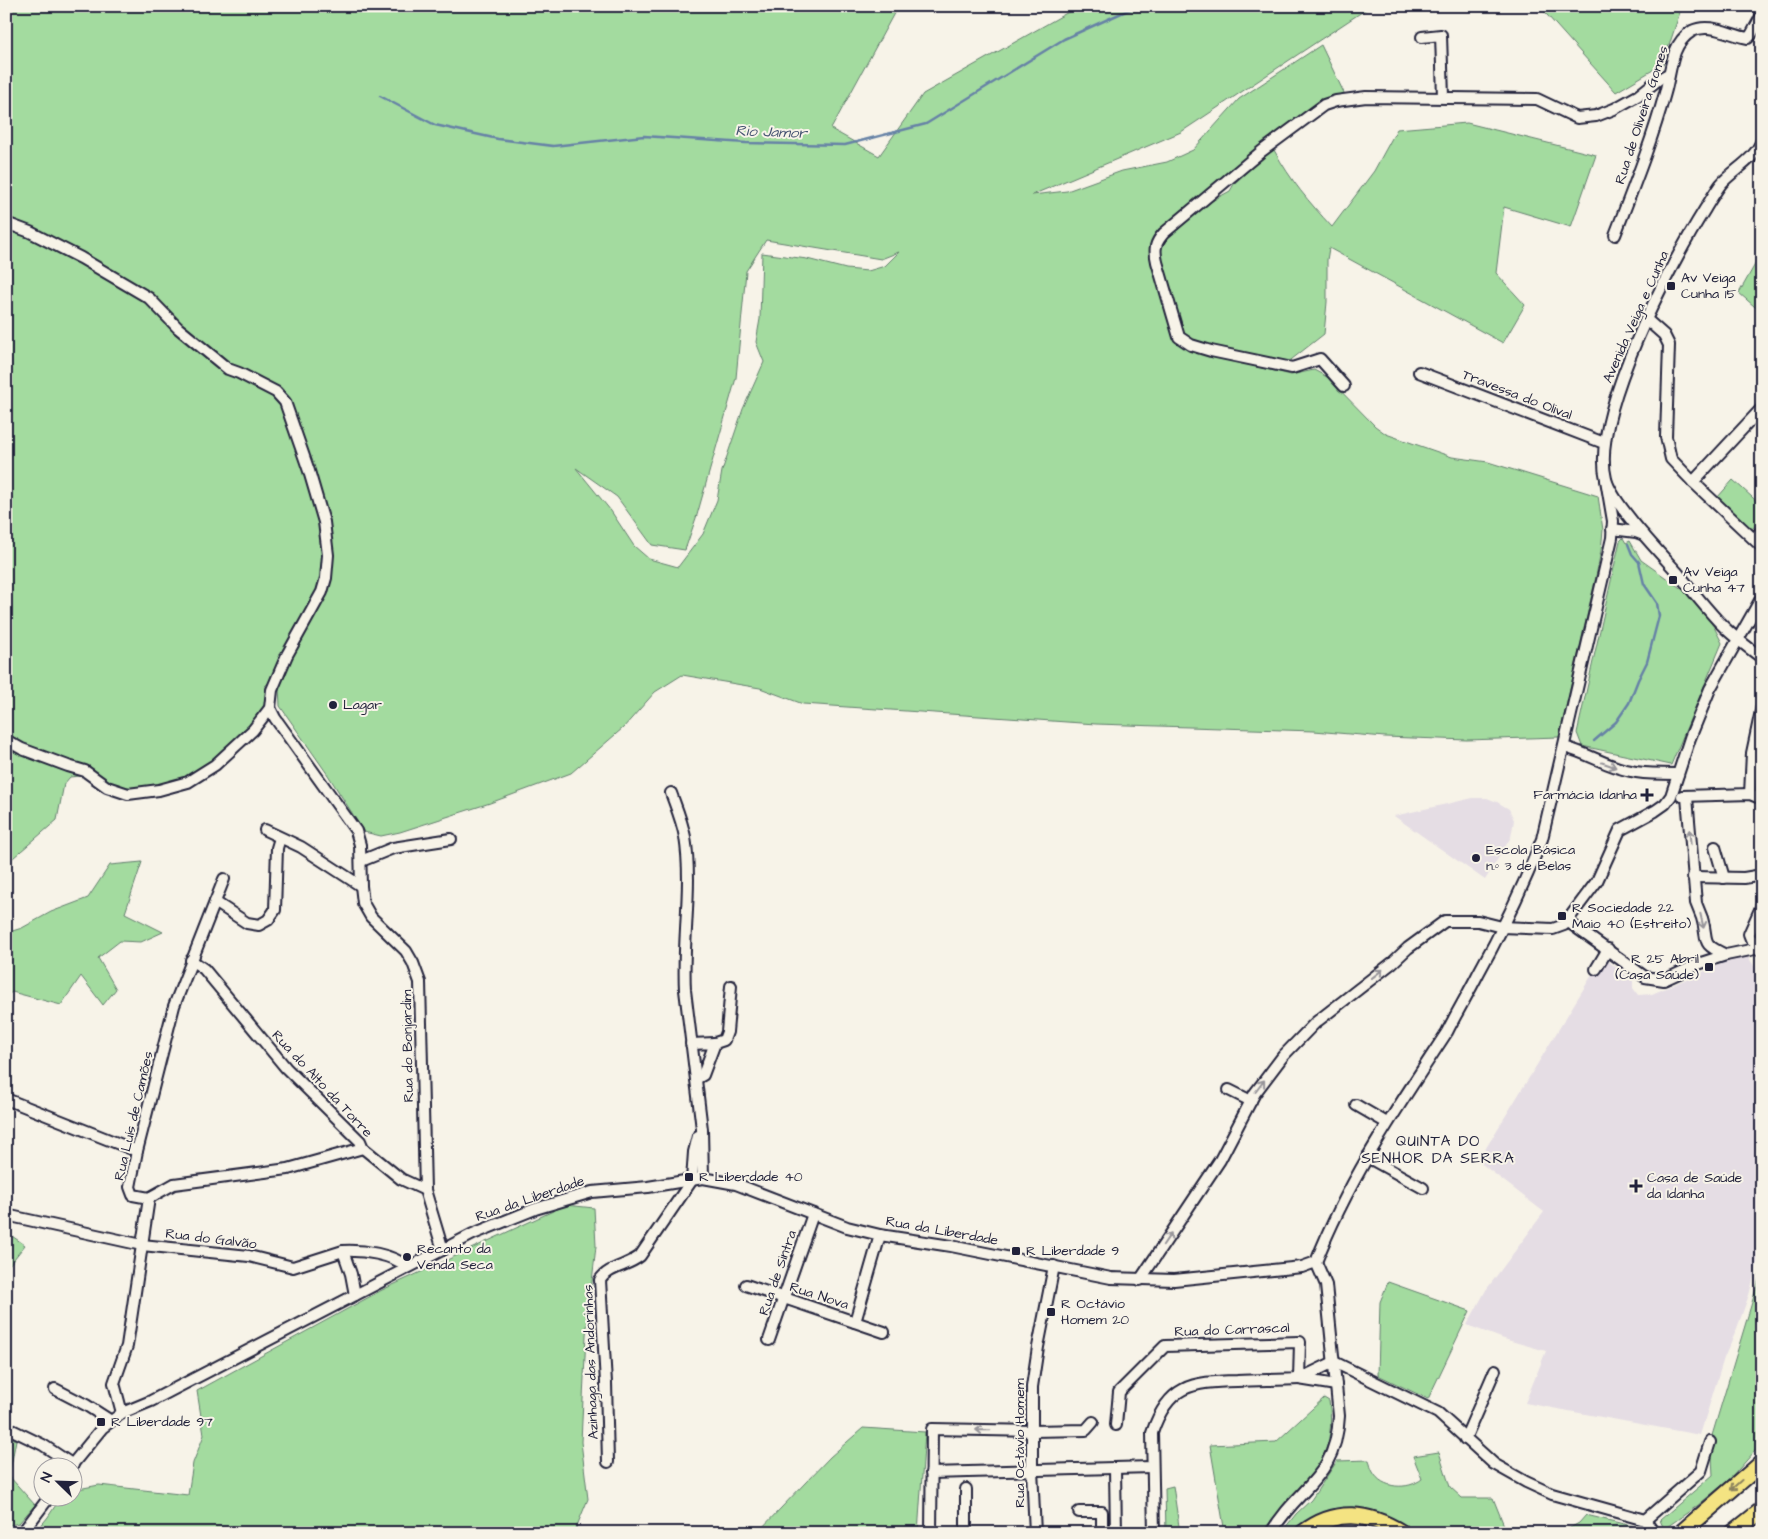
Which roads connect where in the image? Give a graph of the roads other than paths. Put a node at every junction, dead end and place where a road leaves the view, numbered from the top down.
1 (1762, 15) edge
2 (1422, 37) dead end
3 (1668, 74) junction
4 (1443, 97) junction
5 (1762, 140) edge
6 (6, 223) edge
7 (1615, 235) dead end
8 (1646, 320) junction
9 (1419, 372) dead end
10 (1344, 386) dead end
11 (1762, 408) edge
12 (1604, 443) junction
13 (1606, 480) junction
14 (1693, 482) junction
15 (1635, 523) junction
16 (1612, 525) junction
17 (1762, 530) edge
18 (1645, 535) junction
19 (1754, 539) junction
20 (1762, 547) edge
21 (1762, 598) edge
22 (1738, 639) junction
23 (1762, 658) edge
24 (1762, 706) edge
25 (270, 708) junction
26 (6, 740) edge
27 (1564, 747) junction
28 (1678, 774) junction
29 (671, 793) dead end
30 (1750, 794) junction
31 (1671, 796) junction
32 (1687, 797) junction
33 (1762, 799) edge
34 (265, 830) dead end
35 (280, 838) junction
36 (451, 839) dead end
37 (1715, 847) dead end
38 (361, 861) junction
39 (1762, 875) edge
40 (1693, 877) junction
41 (1724, 878) junction
42 (224, 879) dead end
43 (361, 886) junction
44 (215, 902) junction
45 (1762, 905) edge
46 (1567, 921) junction
47 (1502, 927) junction
48 (1608, 949) junction
49 (1761, 949) edge
50 (1726, 955) junction
51 (191, 960) junction
52 (1596, 969) dead end
53 (731, 986) dead end
54 (715, 1043) junction
55 (691, 1044) junction
56 (696, 1079) junction
57 (1229, 1090) dead end
58 (6, 1099) edge
59 (1251, 1101) junction
60 (1356, 1105) dead end
61 (1387, 1123) junction
62 (701, 1125) junction
63 (363, 1148) junction
64 (137, 1151) junction
65 (1367, 1157) junction
66 (703, 1178) junction
67 (692, 1180) junction
68 (1423, 1188) dead end
69 (425, 1190) junction
70 (149, 1198) junction
71 (813, 1214) junction
72 (6, 1215) edge
73 (880, 1235) junction
74 (142, 1245) junction
75 (343, 1250) junction
76 (443, 1250) junction
77 (1316, 1262) junction
78 (1054, 1266) junction
79 (408, 1267) junction
80 (1140, 1280) junction
81 (746, 1285) dead end
82 (355, 1295) junction
83 (783, 1298) junction
84 (855, 1322) junction
85 (884, 1332) dead end
86 (769, 1340) dead end
87 (1334, 1362) junction
88 (1495, 1370) dead end
89 (1299, 1379) junction
90 (1336, 1386) junction
91 (55, 1389) dead end
92 (122, 1413) junction
93 (111, 1421) junction
94 (1093, 1422) dead end
95 (1116, 1425) dead end
96 (6, 1427) edge
97 (1032, 1431) junction
98 (1465, 1439) junction
99 (1710, 1442) dead end
100 (58, 1456) edge
101 (80, 1456) edge
102 (608, 1462) dead end
103 (1762, 1462) edge
104 (1152, 1467) junction
105 (1032, 1469) junction
106 (1115, 1469) junction
107 (931, 1473) junction
108 (966, 1489) dead end
109 (42, 1506) edge
110 (1762, 1510) edge
111 (1079, 1512) dead end
112 (1645, 1520) junction
113 (22, 1533) edge
114 (931, 1533) edge
115 (966, 1533) edge
116 (1034, 1533) edge
117 (1102, 1533) edge
118 (1116, 1533) edge
119 (1154, 1533) edge
120 (1271, 1533) edge
121 (1303, 1533) edge
122 (1321, 1533) edge
123 (1380, 1533) edge
124 (1402, 1533) edge
125 (1654, 1533) edge
126 (1681, 1533) edge
127 (1733, 1533) edge

1 - 3 street, Rua de Oliveira Gomes
2 - 4 street
3 - 4 street
3 - 7 street, Rua de Oliveira Gomes
4 - 10 street
5 - 8 street, Avenida Veiga e Cunha
6 - 25 street
8 - 12 street, Avenida Veiga e Cunha
8 - 14 street
9 - 12 street, Travessa do Olival
11 - 14 street
12 - 13 street, Avenida Veiga e Cunha
13 - 15 street, Avenida Veiga e Cunha
13 - 16 street
14 - 19 street
15 - 16 street
15 - 18 street, Avenida Veiga e Cunha
16 - 18 street
16 - 27 street
17 - 19 street
18 - 22 street, Avenida Veiga e Cunha
19 - 20 street
21 - 22 street
22 - 23 street, Avenida Veiga e Cunha
22 - 28 street
24 - 30 street
25 - 26 street
25 - 38 street, Rua do Bonjardim
27 -> 28 street
27 - 47 street
28 - 31 street
29 - 55 street
30 - 32 street
30 - 33 street
31 - 32 street
31 - 46 street
40 -> 32 street
34 - 35 street
35 - 43 street
35 - 44 street
36 - 38 street
37 - 41 street
38 - 43 street, Rua do Bonjardim
39 - 41 street
40 - 41 street
40 -> 50 street
42 - 44 street, Rua Luís de Camões
43 - 69 street, Rua do Bonjardim
44 - 51 street, Rua Luís de Camões
45 - 49 street
46 - 47 street
46 - 48 street
59 -> 47 street
47 - 61 street
48 - 50 street
48 - 52 street
49 - 50 street
51 - 63 street, Rua do Alto da Torre
51 - 64 street, Rua Luís de Camões
53 - 54 street
54 - 55 street
54 - 56 street
55 - 56 street
56 - 62 street
57 - 59 street
58 - 64 street
80 -> 59 street
60 - 61 street
61 - 65 street
62 - 66 street
62 - 67 street
63 - 69 street, Rua do Alto da Torre
63 - 70 street
64 - 70 street, Rua Luís de Camões
65 - 68 street
65 - 77 street
66 - 67 street, Rua da Liberdade
66 - 71 street, Rua da Liberdade
67 - 76 street, Rua da Liberdade
67 - 102 street, Azinhaga das Andorinhas
69 - 76 street, Rua do Bonjardim
70 - 74 street
71 - 73 street, Rua da Liberdade
71 - 83 street, Rua de Sintra
72 - 74 street, Rua do Galvão
73 - 78 street, Rua da Liberdade
73 - 84 street
74 - 75 street, Rua do Galvão
74 - 92 street
75 - 79 street, Rua do Galvão
75 - 82 street
76 - 79 street, Rua da Liberdade
77 - 80 street, Rua da Liberdade
77 - 87 street
78 - 80 street, Rua da Liberdade
78 - 97 street, Rua Octávio Homem
79 - 82 street, Rua da Liberdade
81 - 83 street, Rua Nova
82 - 92 street, Rua da Liberdade
83 - 84 street, Rua Nova
83 - 86 street, Rua de Sintra
84 - 85 street, Rua Nova
87 - 89 street
87 - 90 street
87 - 98 street
88 - 98 street
89 - 90 street
89 - 95 street, Rua do Carrascal
89 - 104 street
90 - 120 street
91 - 93 street
92 - 93 street, Rua da Liberdade
93 - 101 street, Rua da Liberdade
94 - 97 street
96 - 100 street
97 - 105 street, Rua Octávio Homem
97 -> 107 street
98 - 112 street
99 - 112 street
103 -> 126 highway
104 - 106 street
104 - 119 street
105 - 106 street
105 - 107 street
105 - 116 street, Rua Octávio Homem
106 - 118 street
107 - 114 street
108 - 115 street
109 - 113 street
110 - 127 highway
111 - 117 street
112 - 125 street
121 - 124 highway
122 - 123 highway

